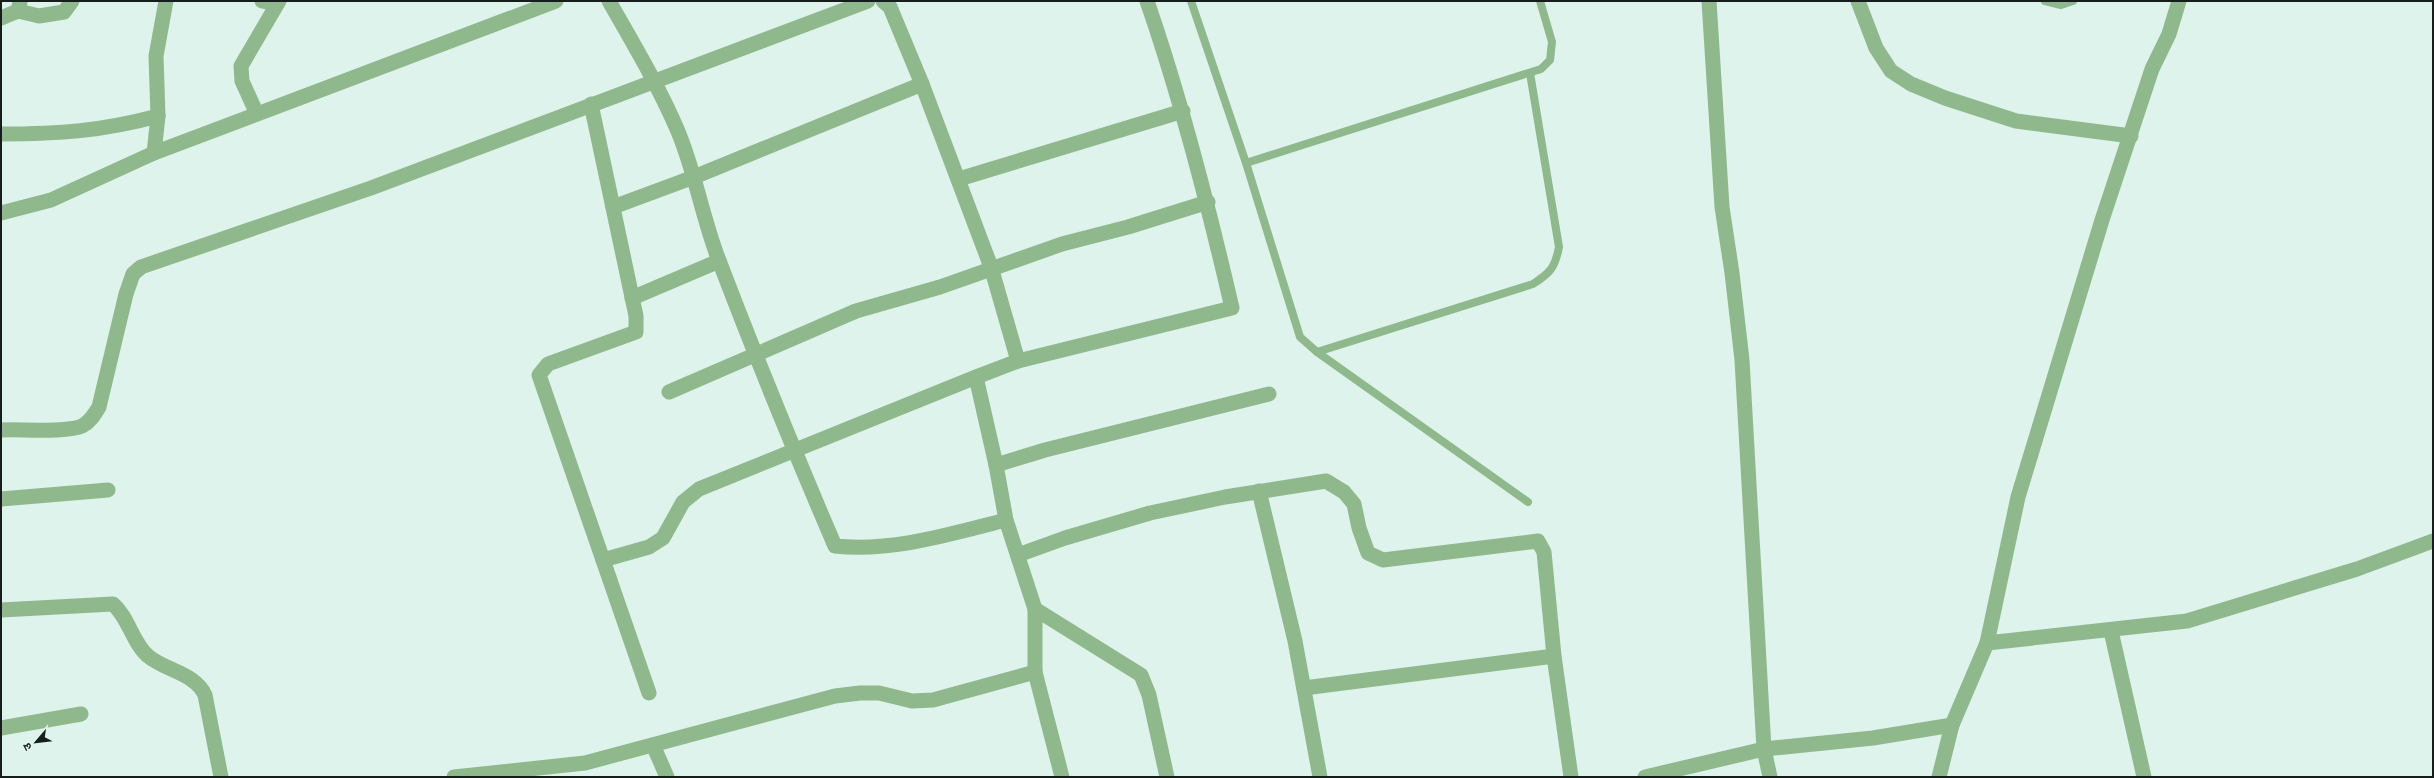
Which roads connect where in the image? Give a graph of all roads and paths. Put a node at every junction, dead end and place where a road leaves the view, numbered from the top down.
1 (72, 1) edge
2 (166, 1) edge
3 (262, 1) edge
4 (556, 1) edge
5 (609, 1) edge
6 (868, 1) edge
7 (883, 1) edge
8 (1147, 1) edge
9 (1191, 1) edge
10 (1540, 1) edge
11 (1709, 1) edge
12 (1858, 1) edge
13 (2045, 1) edge
14 (2073, 1) edge
15 (2179, 1) edge
16 (278, 2) edge
17 (19, 6) edge
18 (1, 18) edge
19 (1530, 74) junction
20 (654, 81) junction
21 (922, 84) junction
22 (591, 104) junction
23 (1183, 110) junction
24 (256, 112) junction
25 (158, 116) junction
26 (1, 134) edge
27 (2130, 136) junction
28 (154, 153) junction
29 (1246, 164) junction
30 (694, 177) junction
31 (959, 179) junction
32 (1208, 202) junction
33 (613, 207) junction
34 (1, 213) edge
35 (719, 261) junction
36 (991, 267) junction
37 (632, 298) junction
38 (1317, 352) junction
39 (757, 354) junction
40 (1018, 360) junction
41 (976, 377) junction
42 (669, 392) dead end
43 (1269, 394) dead end
44 (1, 430) edge
45 (795, 452) junction
46 (996, 465) junction
47 (108, 490) dead end
48 (1259, 491) junction
49 (1, 499) edge
50 (1528, 502) dead end
51 (1006, 520) junction
52 (2433, 541) edge
53 (1018, 554) junction
54 (603, 560) junction
55 (1036, 609) junction
56 (1, 610) edge
57 (2111, 631) junction
58 (1987, 643) junction
59 (1554, 656) junction
60 (1035, 672) junction
61 (1304, 688) junction
62 (649, 693) dead end
63 (81, 714) dead end
64 (1952, 725) junction
65 (1, 728) edge
66 (653, 745) junction
67 (1764, 749) junction
68 (221, 777) edge
69 (454, 777) edge
70 (667, 777) edge
71 (1062, 777) edge
72 (1167, 777) edge
73 (1320, 777) edge
74 (1571, 777) edge
75 (1645, 777) edge
76 (1770, 777) edge
77 (1938, 777) edge
78 (2144, 777) edge

1 - 17 street
2 - 25 street
3 - 16 street
4 - 24 street
5 - 20 street
6 - 20 street
7 - 21 street
8 - 23 street
9 - 29 lane
10 - 19 lane
11 - 67 street
12 - 27 street
13 - 14 lane
15 - 27 street
16 - 24 street
17 - 18 street
19 - 29 lane
19 - 38 lane
20 - 22 street
20 - 30 street
21 - 30 street
21 - 31 street
22 - 33 street
22 - 44 street
23 - 31 street
23 - 32 street
24 - 28 street
25 - 26 street
25 - 28 street
27 - 58 street
28 - 34 street
29 - 38 lane
30 - 33 street
30 - 35 street
31 - 36 street
32 - 36 street
32 - 40 street
33 - 37 street
35 - 37 street
35 - 39 street
36 - 39 street
36 - 40 street
37 - 54 street
38 - 50 lane
39 - 42 street
39 - 45 street
40 - 41 street
41 - 45 street
41 - 46 street
43 - 46 street
45 - 51 street
45 - 54 street
46 - 51 street
47 - 49 street
48 - 53 street
48 - 59 street
48 - 61 street
51 - 53 street
52 - 57 street
53 - 55 street
54 - 62 street
55 - 60 street
55 - 72 street
56 - 68 street
57 - 58 street
57 - 78 street
58 - 64 street
59 - 61 street
59 - 74 street
60 - 66 street
60 - 71 street
61 - 73 street
63 - 65 street
64 - 67 street
64 - 77 street
66 - 69 street
66 - 70 street
67 - 75 street
67 - 76 street

